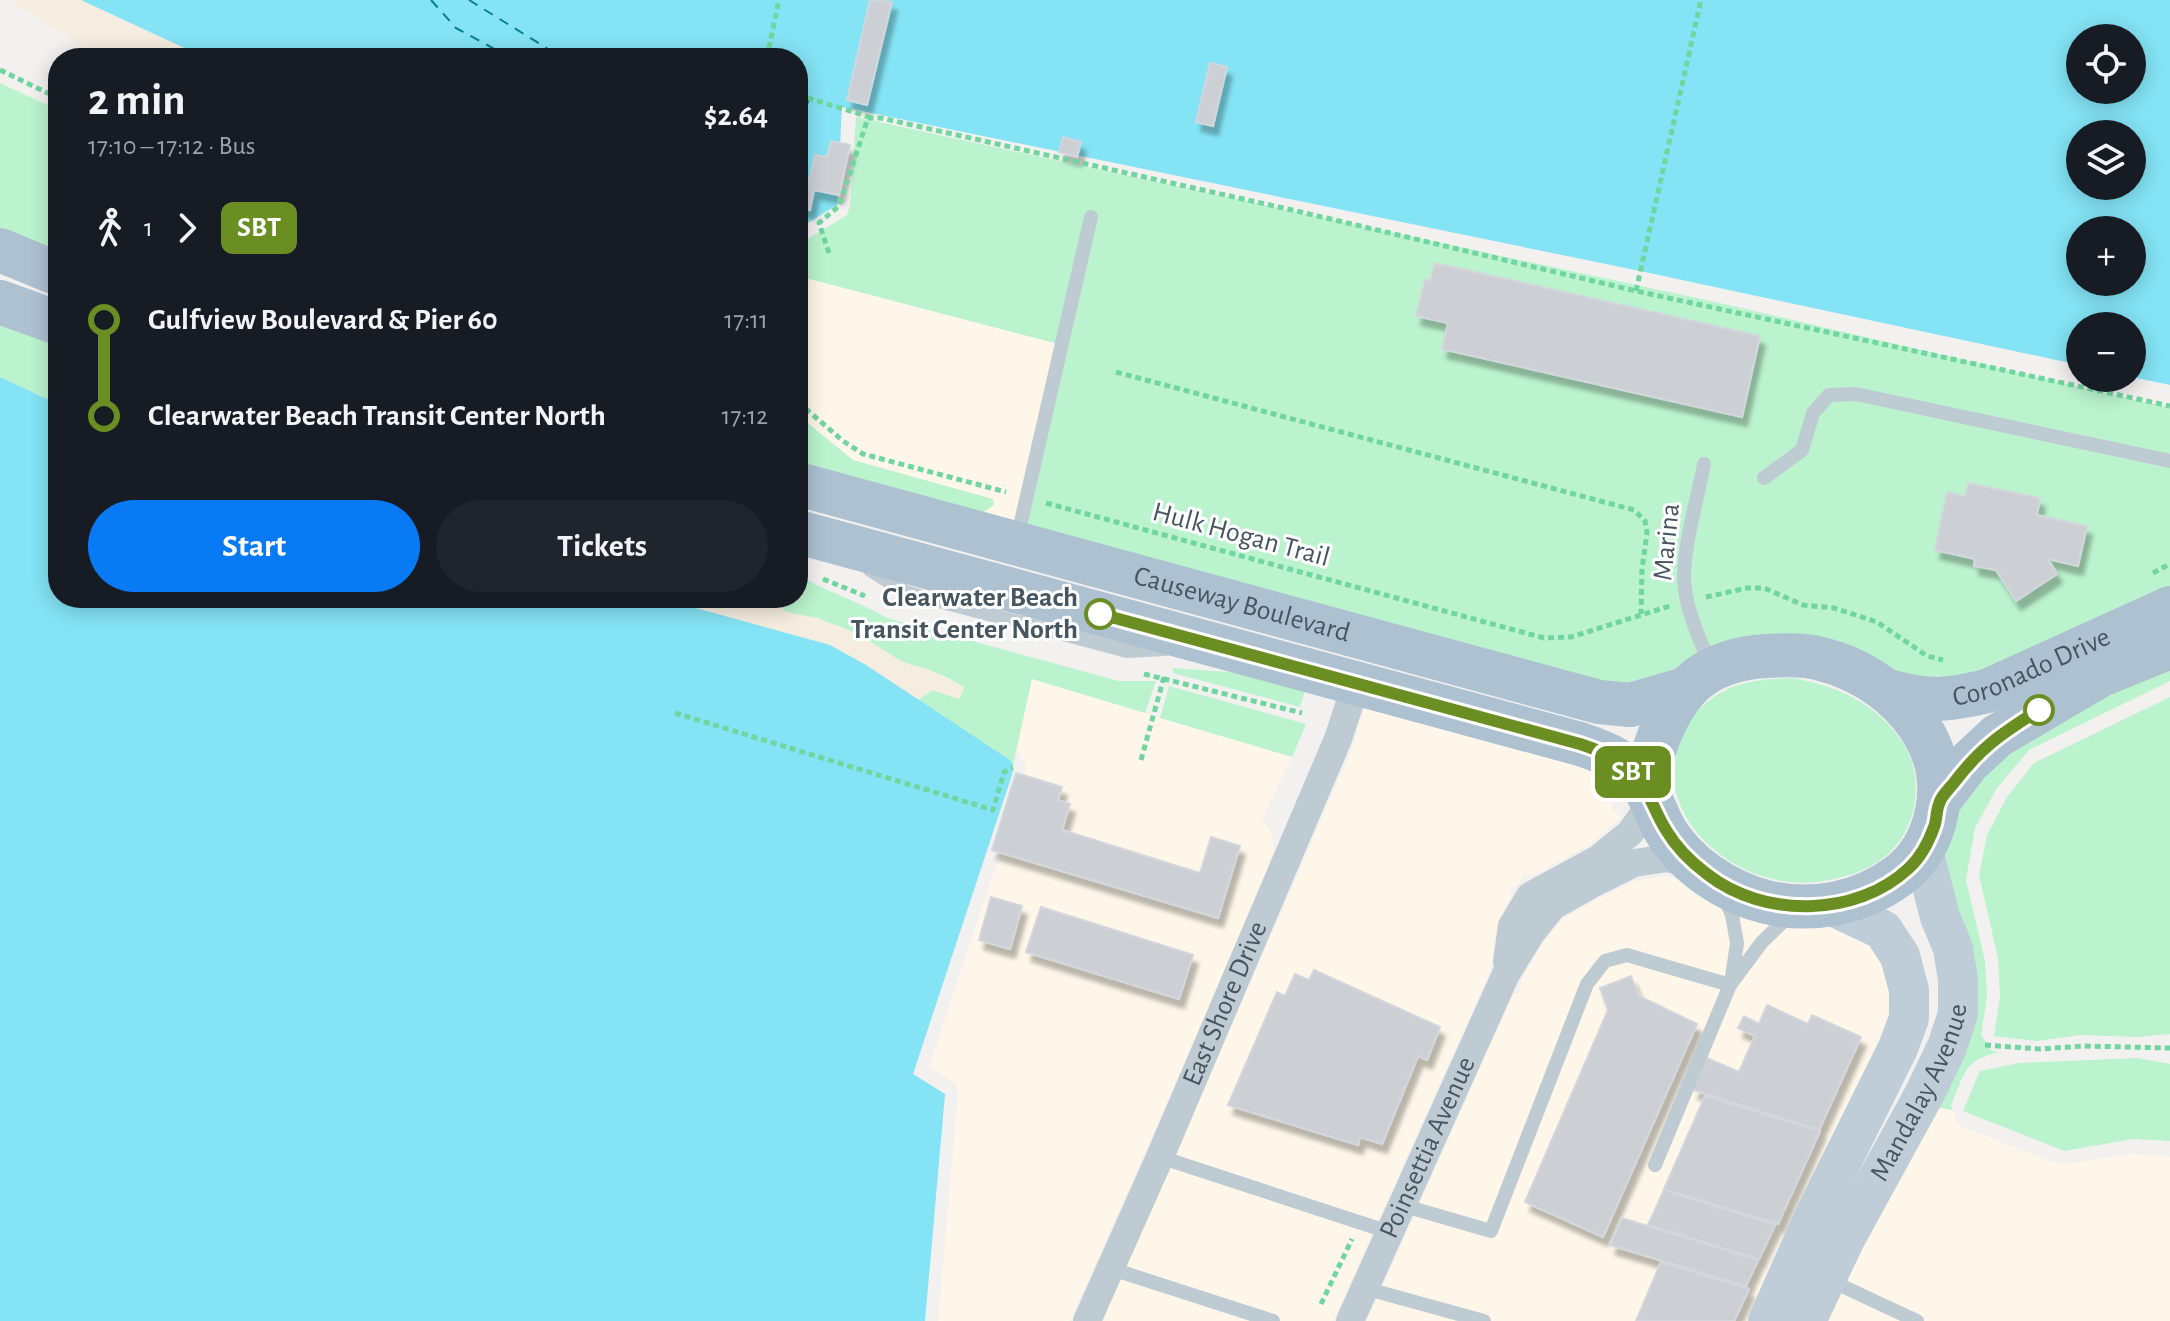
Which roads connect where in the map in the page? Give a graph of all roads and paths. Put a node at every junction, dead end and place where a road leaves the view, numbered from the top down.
1 (779, 0) edge
2 (1701, 0) edge
3 (769, 48) edge
4 (0, 70) edge
5 (48, 93) edge
6 (808, 98) edge
7 (874, 118) junction
8 (1091, 217) dead end
9 (0, 250) edge
10 (829, 253) dead end
11 (48, 270) edge
12 (1636, 291) junction
13 (0, 302) edge
14 (48, 319) edge
15 (1116, 372) dead end
16 (2170, 406) edge
17 (808, 411) edge
18 (2170, 461) edge
19 (1704, 464) dead end
20 (1764, 478) dead end
21 (808, 487) edge
22 (1028, 498) junction
23 (810, 535) edge
24 (1016, 543) junction
25 (2170, 564) edge
26 (2156, 593) edge
27 (1688, 601) junction
28 (1641, 614) junction
29 (2170, 647) edge
30 (1949, 662) dead end
31 (1164, 677) dead end
32 (1699, 679) junction
33 (1356, 684) junction
34 (1888, 691) junction
35 (675, 713) dead end
36 (1141, 760) dead end
37 (1013, 768) dead end
38 (1649, 796) junction
39 (1939, 801) junction
40 (1923, 850) junction
41 (1708, 874) junction
42 (1815, 906) junction
43 (1506, 974) junction
44 (1730, 985) junction
45 (1985, 1045) dead end
46 (2170, 1048) edge
47 (1160, 1157) junction
48 (1655, 1165) dead end
49 (1401, 1205) junction
50 (1389, 1232) junction
51 (1112, 1269) junction
52 (1810, 1270) junction
53 (1364, 1288) junction
54 (1087, 1321) edge
55 (1273, 1321) edge
56 (1350, 1321) edge
57 (1484, 1321) edge
58 (1768, 1321) edge
59 (1806, 1321) edge
60 (1917, 1321) edge

1 - 3 path
2 - 12 path
4 - 5 path
6 - 7 path
7 - 10 path
7 - 12 path
8 - 22 lane
9 - 11 main road
12 - 16 path
13 - 14 main road
15 - 28 path
17 - 22 path, Hulk Hogan Trail
18 - 20 lane
19 - 27 lane, Marina
21 - 24 main road, Causeway Boulevard
22 - 24 lane
22 - 28 path, Hulk Hogan Trail
23 - 33 main road, Causeway Boulevard
24 - 32 main road, Causeway Boulevard
25 - 26 path
26 - 34 main road, Coronado Drive
27 - 28 path, Hulk Hogan Trail
27 - 30 path, Hulk Hogan Trail
27 - 32 lane, Marina
29 - 39 main road, Coronado Drive
31 - 36 path
32 - 34 main road
32 - 38 main road
33 - 38 main road, Causeway Boulevard
33 - 47 street, East Shore Drive
34 - 39 main road
35 - 37 path
38 - 41 main road
38 - 43 street, Poinsettia Avenue
39 - 40 main road
40 - 42 main road
40 - 52 street, Mandalay Avenue
41 - 42 main road
41 - 43 street, Poinsettia Avenue
41 - 44 lane
42 - 44 lane
42 - 52 street, Mandalay Avenue
43 - 49 street, Poinsettia Avenue
44 - 48 lane
44 - 49 lane
45 - 46 path
47 - 50 lane
47 - 51 street, East Shore Drive
49 - 50 street, Poinsettia Avenue
50 - 53 street, Poinsettia Avenue
51 - 54 street, East Shore Drive
51 - 55 lane
52 - 58 street, Mandalay Avenue
52 - 59 street, Mandalay Avenue
52 - 60 lane
53 - 56 street, Poinsettia Avenue
53 - 57 lane

